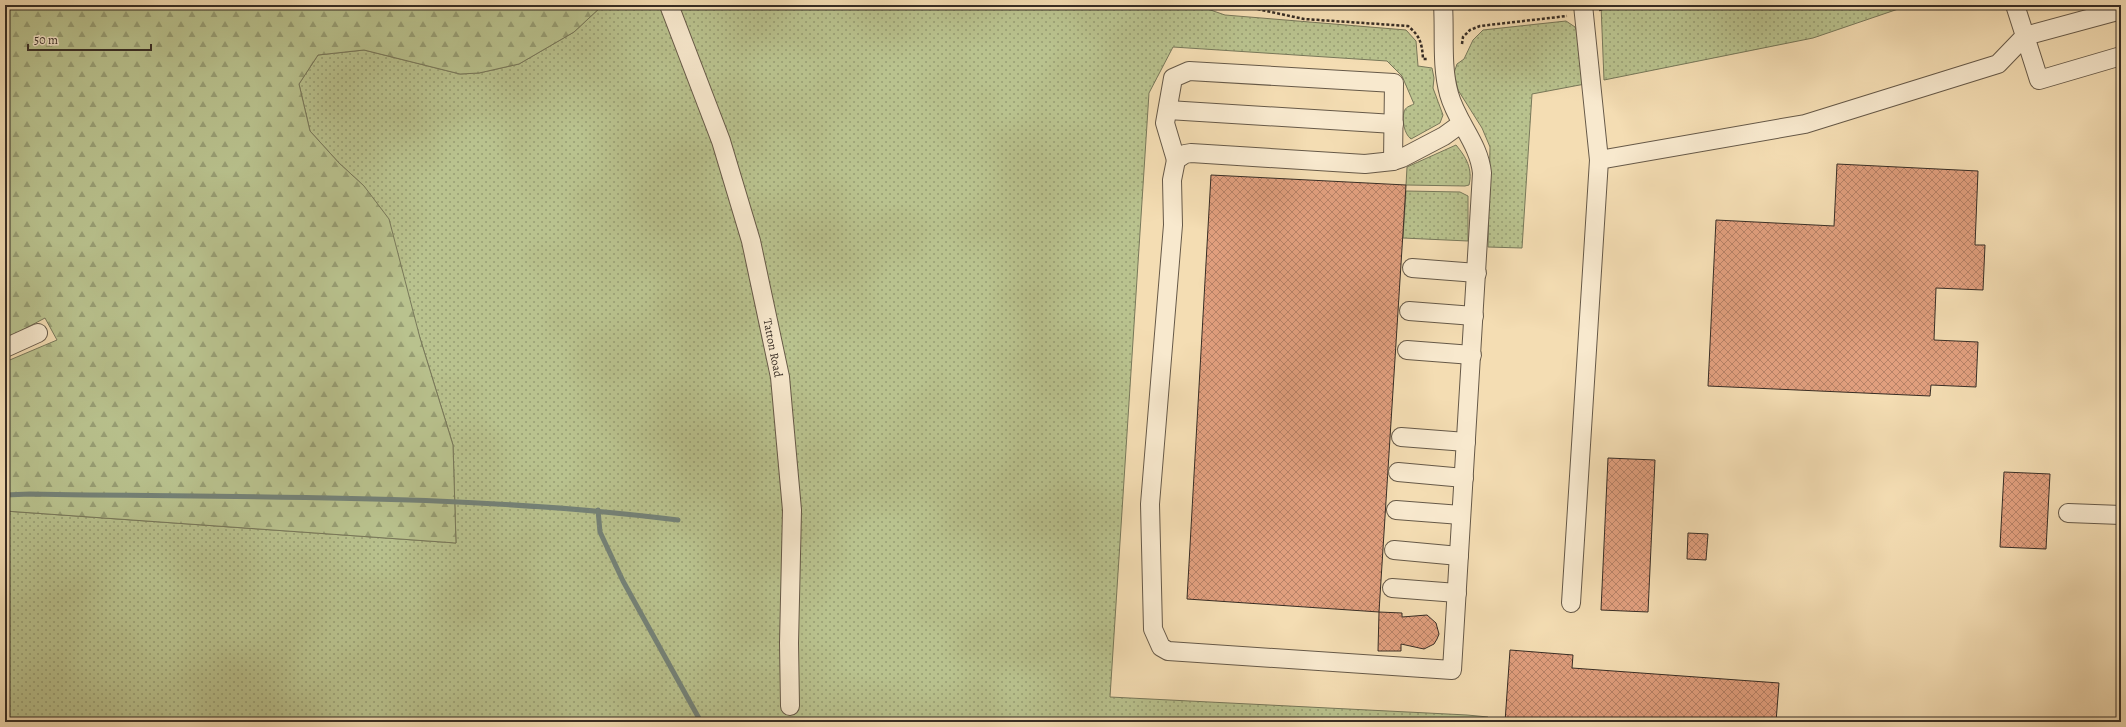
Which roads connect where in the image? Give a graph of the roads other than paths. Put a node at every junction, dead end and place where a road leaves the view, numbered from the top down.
1 (670, 5) edge
2 (1443, 5) edge
3 (2015, 5) edge
4 (1583, 10) edge
5 (2121, 10) edge
6 (2026, 36) junction
7 (2121, 56) edge
8 (1168, 110) junction
9 (1462, 123) junction
10 (1394, 124) junction
11 (1176, 160) junction
12 (1599, 160) junction
13 (1393, 161) junction
14 (1412, 268) dead end
15 (1477, 273) junction
16 (1409, 310) dead end
17 (1474, 316) junction
18 (38, 333) dead end
19 (5, 348) edge
20 (1407, 350) dead end
21 (1472, 355) junction
22 (1401, 437) dead end
23 (1466, 442) junction
24 (1398, 472) dead end
25 (1464, 478) junction
26 (1396, 510) dead end
27 (2068, 513) dead end
28 (2121, 514) edge
29 (1462, 515) junction
30 (1394, 550) dead end
31 (1459, 556) junction
32 (1392, 588) dead end
33 (1457, 593) junction
34 (1571, 603) dead end
35 (790, 706) dead end

1 - 35 street, Tatton Road
2 - 9 street
3 - 6 street
4 - 12 street
5 - 6 street
6 - 7 street
6 - 12 street
8 - 10 street
8 - 10 street
8 - 11 street
9 - 13 street
9 - 15 street
10 - 13 street
11 - 13 street
11 - 33 street
12 - 34 street
14 - 15 street
15 - 17 street
16 - 17 street
17 - 21 street
18 - 19 street
20 - 21 street
21 - 23 street
22 - 23 street
23 - 25 street
24 - 25 street
25 - 29 street
26 - 29 street
27 - 28 street
29 - 31 street
30 - 31 street
31 - 33 street
32 - 33 street

